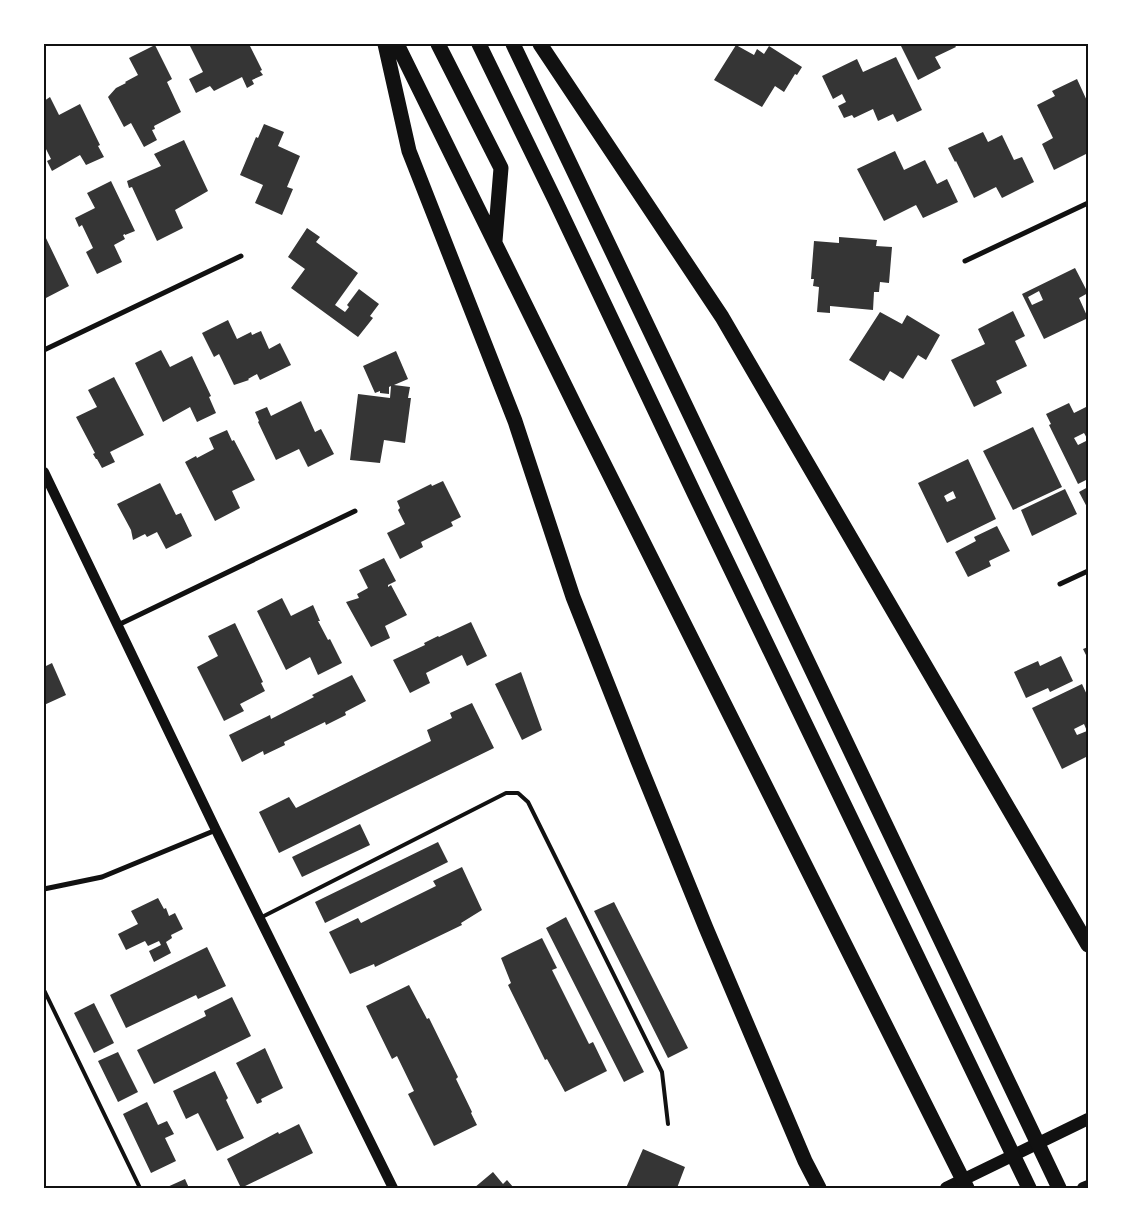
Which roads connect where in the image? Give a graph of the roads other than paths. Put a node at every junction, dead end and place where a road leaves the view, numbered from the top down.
1 (385, 44) edge
2 (397, 44) edge
3 (438, 44) edge
4 (479, 44) edge
5 (513, 44) edge
6 (540, 44) edge
7 (1088, 202) edge
8 (495, 242) junction
9 (241, 256) dead end
10 (966, 261) dead end
11 (44, 350) edge
12 (44, 472) edge
13 (355, 511) dead end
14 (1088, 571) edge
15 (1060, 584) dead end
16 (117, 625) junction
17 (216, 830) junction
18 (44, 888) edge
19 (260, 918) junction
20 (1088, 945) edge
21 (44, 990) edge
22 (1088, 1119) edge
23 (668, 1124) dead end
24 (1088, 1186) edge
25 (140, 1188) edge
26 (393, 1188) edge
27 (819, 1188) edge
28 (946, 1188) edge
29 (967, 1188) edge
30 (1029, 1188) edge
31 (1060, 1188) edge
32 (1083, 1188) edge

1 - 27 highway
2 - 8 highway
3 - 8 highway
4 - 30 highway
5 - 31 highway
6 - 20 highway
7 - 10 street
8 - 29 highway
9 - 11 street
12 - 16 main road
13 - 16 street
14 - 15 street
16 - 17 main road
17 - 18 street
17 - 19 main road
19 - 23 lane
19 - 26 main road
21 - 25 lane
22 - 28 main road
24 - 32 main road

